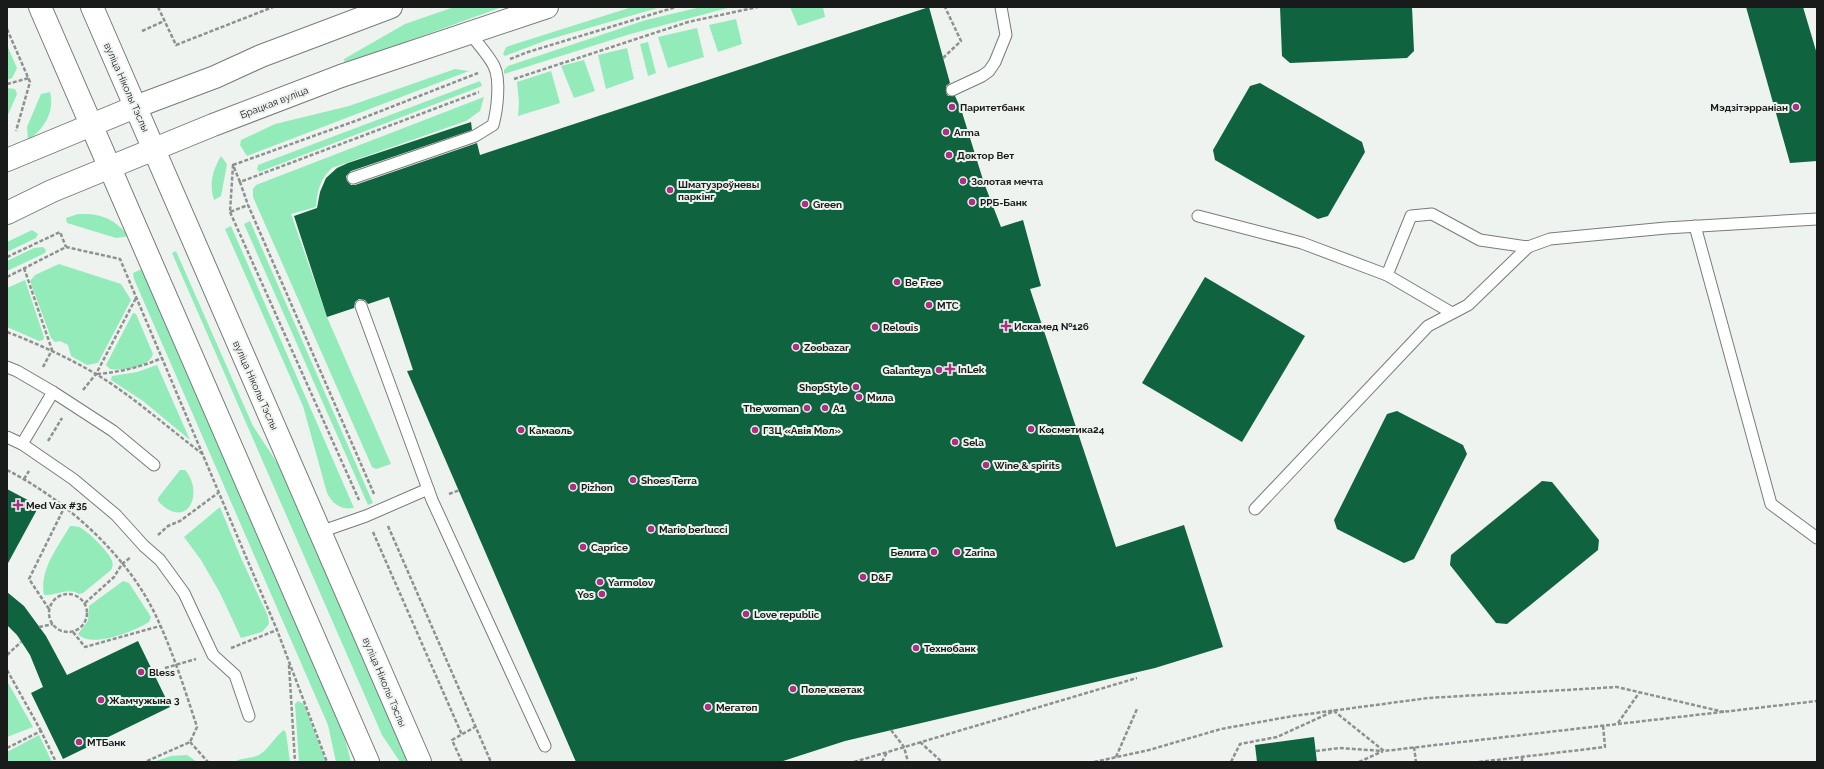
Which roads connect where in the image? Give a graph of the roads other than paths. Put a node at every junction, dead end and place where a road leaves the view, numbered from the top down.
1 (40, 7) edge
2 (92, 7) edge
3 (391, 7) edge
4 (547, 7) edge
5 (1001, 7) edge
6 (470, 32) junction
7 (952, 90) dead end
8 (135, 107) junction
9 (92, 124) junction
10 (154, 150) junction
11 (7, 160) edge
12 (110, 168) junction
13 (353, 178) dead end
14 (7, 213) edge
15 (1198, 216) dead end
16 (1817, 219) edge
17 (1695, 226) junction
18 (1528, 247) junction
19 (1387, 275) junction
20 (361, 306) dead end
21 (1452, 313) junction
22 (7, 368) edge
23 (53, 392) junction
24 (7, 437) edge
25 (22, 444) junction
26 (154, 465) dead end
27 (428, 489) junction
28 (1255, 509) dead end
29 (320, 532) junction
30 (1817, 538) edge
31 (250, 716) dead end
32 (545, 746) dead end
33 (368, 762) edge
34 (420, 762) edge

1 - 9 main road
2 - 8 main road, вуліца Ніколы Тэслы
3 - 8 main road
4 - 6 main road, Брацкая вуліца
5 - 7 lane
6 - 10 main road, Брацкая вуліца
6 - 13 lane
8 - 9 main road
8 - 10 main road, вуліца Ніколы Тэслы
9 - 11 main road
9 - 12 main road
10 - 12 main road, Брацкая вуліца
10 - 29 main road, вуліца Ніколы Тэслы
12 - 14 main road, Брацкая вуліца
12 - 33 main road
15 - 19 lane
16 - 17 lane
17 - 18 lane
17 - 30 lane
18 - 19 lane
18 - 21 lane
19 - 21 lane
20 - 27 lane
21 - 28 lane
22 - 23 lane
23 - 25 lane
23 - 26 lane
24 - 25 lane
25 - 31 lane
27 - 29 lane
27 - 32 lane
29 - 34 main road, вуліца Ніколы Тэслы

